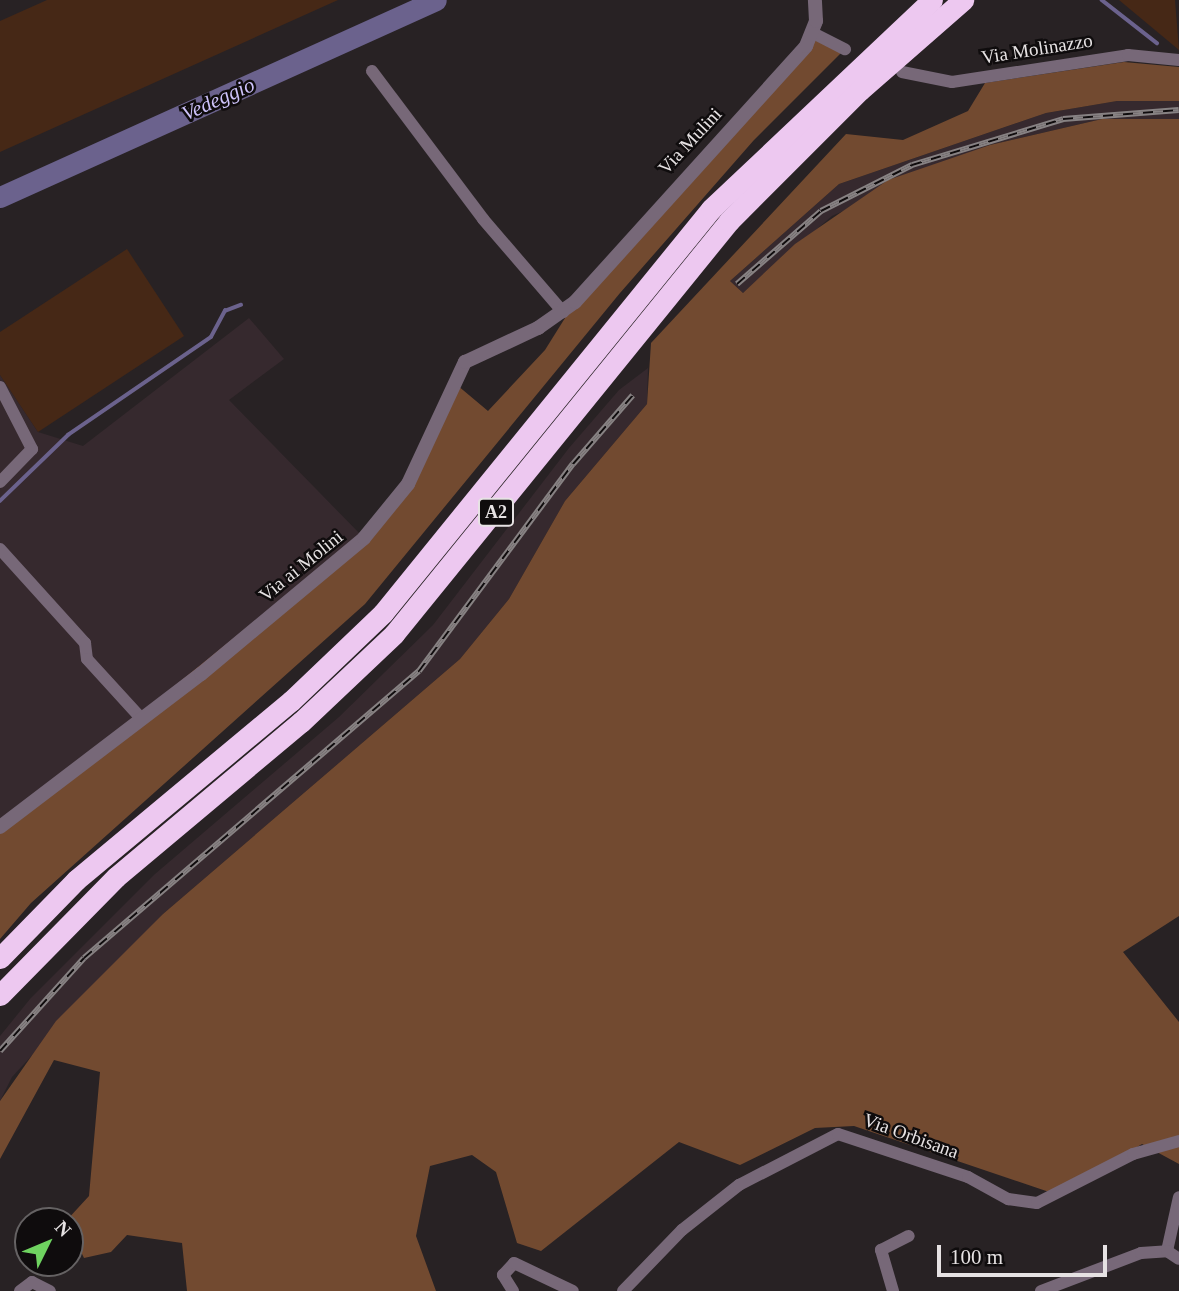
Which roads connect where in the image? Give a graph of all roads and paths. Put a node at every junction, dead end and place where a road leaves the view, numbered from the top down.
1 (815, 0) edge
2 (932, 0) edge
3 (963, 0) edge
4 (813, 33) junction
5 (845, 49) dead end
6 (1179, 60) edge
7 (372, 71) dead end
8 (902, 72) dead end
9 (569, 307) junction
10 (0, 387) edge
11 (0, 482) edge
12 (0, 549) edge
13 (140, 717) junction
14 (0, 827) edge
15 (0, 958) edge
16 (0, 995) edge
17 (1179, 1141) edge
18 (1179, 1197) edge
19 (909, 1236) dead end
20 (1167, 1251) junction
21 (1179, 1259) edge
22 (20, 1291) edge
23 (50, 1291) edge
24 (513, 1291) edge
25 (573, 1291) edge
26 (623, 1291) edge
27 (893, 1291) edge
28 (1041, 1291) edge

1 - 4 street
2 - 15 highway, A2
3 - 16 highway, A2
4 - 5 street
4 - 9 street, Via Mulini
6 - 8 street, Via Molinazzo
7 - 9 street
9 - 13 street, Via ai Molini
10 - 11 street
12 - 13 street
13 - 14 street, Via ai Molini
17 - 26 street, Via Orbisana
18 - 20 street
19 - 27 street
20 - 21 street
20 - 28 street
22 - 23 street
24 - 25 street

